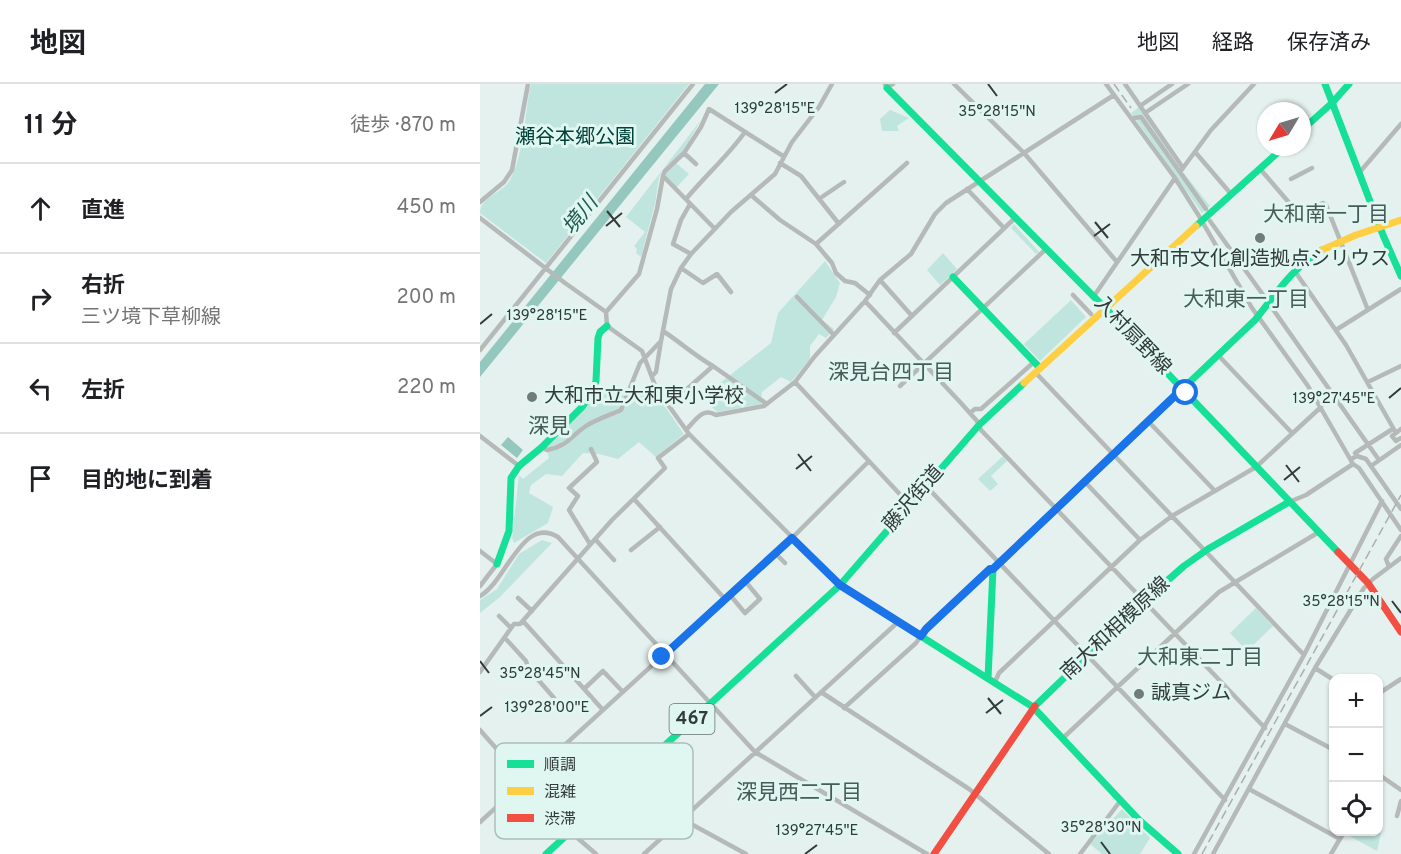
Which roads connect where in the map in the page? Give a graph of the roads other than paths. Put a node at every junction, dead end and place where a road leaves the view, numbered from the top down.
1 (528, 84) edge
2 (693, 84) edge
3 (832, 84) edge
4 (954, 84) edge
5 (1106, 84) edge
6 (1125, 84) edge
7 (1172, 84) edge
8 (1188, 84) edge
9 (1254, 84) edge
10 (1324, 84) edge
11 (1349, 84) edge
12 (888, 85) edge
13 (1114, 95) junction
14 (1332, 103) junction
15 (1140, 106) junction
16 (1144, 115) junction
17 (1134, 118) dead end
18 (1311, 122) edge
19 (1401, 124) edge
20 (745, 132) junction
21 (684, 153) junction
22 (1024, 153) junction
23 (1196, 153) junction
24 (783, 156) junction
25 (1274, 156) edge
26 (780, 163) junction
27 (907, 163) dead end
28 (696, 164) dead end
29 (1312, 168) dead end
30 (1260, 169) junction
31 (1181, 170) junction
32 (1359, 173) junction
33 (663, 176) junction
34 (1175, 178) junction
35 (1291, 179) dead end
36 (844, 182) dead end
37 (979, 182) junction
38 (967, 189) junction
39 (751, 195) junction
40 (1231, 195) junction
41 (819, 199) junction
42 (688, 201) junction
43 (480, 202) edge
44 (1206, 209) dead end
45 (480, 218) edge
46 (1015, 218) junction
47 (1206, 220) junction
48 (1401, 220) edge
49 (839, 224) junction
50 (1380, 227) junction
51 (1004, 228) junction
52 (715, 229) junction
53 (1340, 241) junction
54 (816, 244) junction
55 (1046, 249) junction
56 (691, 254) junction
57 (1117, 262) junction
58 (546, 268) junction
59 (681, 268) junction
60 (1294, 270) junction
61 (1401, 276) edge
62 (953, 277) junction
63 (880, 280) junction
64 (1401, 289) edge
65 (731, 292) dead end
66 (870, 295) junction
67 (1073, 295) dead end
68 (1094, 296) junction
69 (797, 297) dead end
70 (1266, 299) dead end
71 (865, 301) junction
72 (1270, 305) dead end
73 (982, 308) junction
74 (1105, 308) junction
75 (1368, 310) junction
76 (606, 312) junction
77 (1091, 314) dead end
78 (912, 316) junction
79 (1258, 317) junction
80 (607, 326) junction
81 (1336, 330) junction
82 (663, 331) junction
83 (894, 333) junction
84 (834, 335) junction
85 (661, 340) junction
86 (480, 350) edge
87 (1218, 355) junction
88 (645, 356) junction
89 (1034, 362) junction
90 (924, 364) junction
91 (712, 366) junction
92 (1401, 366) edge
93 (1037, 370) junction
94 (652, 376) junction
95 (795, 382) junction
96 (1368, 382) junction
97 (900, 386) dead end
98 (1182, 389) junction
99 (767, 404) junction
100 (669, 405) junction
101 (1321, 407) junction
102 (970, 413) junction
103 (1148, 421) junction
104 (979, 425) junction
105 (1401, 429) edge
106 (1393, 431) junction
107 (687, 432) junction
108 (1292, 433) junction
109 (480, 436) edge
110 (1401, 438) edge
111 (1369, 443) junction
112 (1401, 445) edge
113 (542, 447) junction
114 (591, 450) dead end
115 (1113, 455) junction
116 (1354, 460) junction
117 (1379, 460) junction
118 (869, 461) junction
119 (519, 466) junction
120 (1371, 466) junction
121 (1256, 467) junction
122 (1085, 482) junction
123 (926, 486) junction
124 (1215, 491) junction
125 (634, 499) junction
126 (1382, 501) junction
127 (1395, 501) junction
128 (1289, 502) junction
129 (909, 504) junction
130 (1391, 508) dead end
131 (1056, 509) junction
132 (1401, 509) edge
133 (1172, 516) junction
134 (660, 527) junction
135 (1401, 530) edge
136 (1319, 532) junction
137 (1401, 536) edge
138 (792, 538) junction
139 (1140, 540) junction
140 (592, 542) junction
141 (631, 550) dead end
142 (480, 551) edge
143 (1205, 551) junction
144 (775, 553) junction
145 (578, 559) junction
146 (614, 560) dead end
147 (1400, 560) edge
148 (785, 563) dead end
149 (1000, 563) junction
150 (497, 564) junction
151 (1350, 566) junction
152 (1112, 567) junction
153 (1389, 567) junction
154 (993, 569) junction
155 (745, 581) junction
156 (1234, 582) junction
157 (1368, 583) junction
158 (840, 585) junction
159 (480, 586) edge
160 (480, 596) edge
161 (728, 597) junction
162 (518, 598) dead end
163 (1144, 601) junction
164 (532, 611) junction
165 (499, 616) dead end
166 (523, 621) junction
167 (1055, 621) junction
168 (898, 622) junction
169 (511, 628) junction
170 (1401, 632) edge
171 (1174, 633) junction
172 (921, 636) junction
173 (505, 638) junction
174 (665, 654) junction
175 (1087, 655) junction
176 (1304, 656) junction
177 (1315, 668) junction
178 (480, 672) edge
179 (796, 676) dead end
180 (1329, 677) edge
181 (1401, 679) edge
182 (991, 680) junction
183 (1118, 687) junction
184 (584, 688) junction
185 (1383, 691) edge
186 (623, 692) junction
187 (821, 692) junction
188 (815, 697) junction
189 (554, 698) dead end
190 (710, 703) junction
191 (1033, 707) junction
192 (844, 708) junction
193 (603, 710) junction
194 (1285, 723) junction
195 (1265, 728) junction
196 (480, 730) edge
197 (1063, 738) junction
198 (567, 743) edge
199 (667, 743) edge
200 (495, 747) edge
201 (1329, 747) edge
202 (756, 752) junction
203 (1383, 777) edge
204 (1249, 789) junction
205 (1401, 790) edge
206 (975, 794) junction
207 (1121, 800) junction
208 (1225, 800) junction
209 (1401, 801) edge
210 (495, 809) edge
211 (693, 809) edge
212 (1398, 816) dead end
213 (480, 822) edge
214 (693, 825) edge
215 (1342, 836) edge
216 (562, 839) edge
217 (578, 839) edge
218 (660, 839) edge
219 (1340, 839) junction
220 (546, 854) edge
221 (596, 854) edge
222 (644, 854) edge
223 (746, 854) edge
224 (927, 854) edge
225 (934, 854) edge
226 (1049, 854) edge
227 (1080, 854) edge
228 (1179, 854) edge
229 (1194, 854) edge
230 (1213, 854) edge
231 (1331, 854) edge

1 - 43 street
2 - 58 street
3 - 24 street
4 - 22 street
5 - 13 street
6 - 15 street
7 - 15 street
8 - 16 street
9 - 23 street
10 - 14 main road
11 - 14 main road
12 - 37 main road, 入村扇野線
13 - 22 street
13 - 34 street
14 - 18 main road
14 - 32 main road
15 - 16 street
16 - 17 street
16 - 31 street
19 - 32 street
20 - 21 street
20 - 24 street
20 - 42 street
21 - 28 street
21 - 33 street
22 - 37 street
22 - 57 street
23 - 31 street
23 - 40 street
24 - 26 street
25 - 30 main road, 藤沢街道 / 467
26 - 39 street
26 - 41 street
27 - 49 street
29 - 35 street
30 - 40 main road, 藤沢街道 / 467
30 - 53 street
31 - 44 street
32 - 50 main road
33 - 42 street
33 - 76 street
34 - 47 street
34 - 57 street
36 - 41 street
37 - 38 street
37 - 46 main road, 入村扇野線
38 - 51 street
38 - 63 street
39 - 52 street
39 - 54 street
40 - 47 main road, 藤沢街道 / 467
41 - 49 street
42 - 52 street
42 - 56 street
45 - 58 street
46 - 51 street
46 - 55 main road, 入村扇野線
47 - 70 street
47 - 74 main road, 藤沢街道 / 467
47 - 79 street
48 - 50 main road
49 - 54 street
50 - 53 main road
50 - 61 main road
51 - 62 street
52 - 56 street
53 - 60 main road
53 - 75 street
54 - 66 street
55 - 68 main road, 入村扇野線
55 - 73 street
56 - 59 street
57 - 68 street
58 - 76 street
58 - 86 street
59 - 65 street
59 - 82 street
60 - 79 main road
60 - 81 street
62 - 73 main road
62 - 78 street
63 - 66 street
63 - 78 street
64 - 75 street
66 - 71 street
67 - 77 street
68 - 74 main road, 入村扇野線
69 - 84 street
71 - 83 street
71 - 84 street
72 - 111 street
73 - 89 main road
73 - 90 street
74 - 93 main road, 藤沢街道 / 467
74 - 98 main road, 入村扇野線
75 - 81 street
76 - 80 street
78 - 83 street
79 - 87 main road
79 - 101 street
80 - 88 street
80 - 113 main road
81 - 96 street
82 - 85 street
82 - 91 street
83 - 90 street
84 - 95 street
85 - 88 street
85 - 94 street
87 - 98 main road
87 - 108 street
88 - 94 street
88 - 113 street
89 - 93 main road
89 - 102 street
90 - 97 street
90 - 102 street
91 - 99 street
91 - 100 street
92 - 96 street
93 - 104 main road, 藤沢街道 / 467
93 - 115 street
94 - 100 street
95 - 99 street
95 - 118 street
96 - 106 street
98 - 103 main road
98 - 121 main road, 入村扇野線
99 - 107 street
100 - 107 street
101 - 108 street
101 - 116 street
102 - 104 street
103 - 115 main road
103 - 124 street
104 - 123 main road, 藤沢街道 / 467
104 - 131 street
105 - 106 street, 南大和相模原線
106 - 110 street
106 - 111 street, 南大和相模原線
107 - 125 street
107 - 138 street
108 - 121 street
109 - 119 street
111 - 116 street, 南大和相模原線
111 - 117 street
112 - 117 street
113 - 119 main road
114 - 140 street
115 - 122 main road
115 - 133 street
116 - 120 street
116 - 126 street
116 - 128 street, 南大和相模原線
117 - 120 street
118 - 129 street
118 - 138 street
119 - 150 main road
120 - 127 street
121 - 124 street
121 - 128 main road, 入村扇野線
122 - 131 main road
122 - 139 street
123 - 129 main road, 藤沢街道 / 467
123 - 149 street
124 - 133 street
125 - 134 street
125 - 140 street
126 - 135 street
126 - 151 street
127 - 130 street
127 - 132 street
128 - 136 main road, 入村扇野線
128 - 143 main road, 南大和相模原線
129 - 158 main road, 藤沢街道 / 467
131 - 149 main road
131 - 152 street
133 - 139 street
133 - 143 street
134 - 141 street
134 - 161 street
136 - 151 main road, 入村扇野線
136 - 156 street
137 - 153 street
138 - 144 street
138 - 158 street
139 - 152 street
140 - 145 street
140 - 146 street
142 - 150 street
143 - 156 street
143 - 163 main road, 南大和相模原線
144 - 148 street
144 - 155 street
145 - 160 street
145 - 164 street
145 - 174 street
147 - 153 street
149 - 154 main road
149 - 167 street
150 - 159 street
151 - 157 main road, 入村扇野線
151 - 176 street
152 - 163 street
152 - 167 street
153 - 157 street
154 - 172 street
154 - 182 main road
155 - 161 street
155 - 161 street
156 - 171 street
156 - 176 street
157 - 170 main road, 入村扇野線
157 - 177 street
158 - 168 main road
158 - 190 main road, 藤沢街道 / 467
161 - 174 street
162 - 164 street
163 - 171 street
163 - 175 main road, 南大和相模原線
164 - 166 street
165 - 169 street
166 - 169 street
166 - 184 street
167 - 175 street
167 - 182 street
168 - 172 main road
168 - 187 street
169 - 173 street
171 - 183 street
171 - 195 street
172 - 182 main road
172 - 192 street
173 - 178 street
173 - 189 street
174 - 186 street
174 - 190 street
175 - 183 street
175 - 191 main road, 南大和相模原線
176 - 195 street
177 - 180 street
177 - 194 street
179 - 188 street
181 - 185 street
182 - 191 main road
183 - 197 street
183 - 208 street
184 - 186 street
184 - 193 street
186 - 193 street
187 - 188 street
187 - 192 street
188 - 202 street
190 - 199 main road, 藤沢街道 / 467
190 - 202 street
191 - 197 main road
191 - 206 main road, 南大和相模原線
192 - 206 street
193 - 198 street
194 - 201 street
194 - 204 street
195 - 208 street
196 - 200 street
197 - 207 main road
202 - 211 street
202 - 224 street
203 - 205 street
204 - 219 street
204 - 230 street
206 - 225 main road, 南大和相模原線
206 - 226 street
207 - 227 street
207 - 228 main road
208 - 229 street
209 - 212 street
210 - 213 street
214 - 223 street
215 - 219 street
216 - 220 main road, 藤沢街道 / 467
217 - 221 street
218 - 222 street
219 - 231 street

